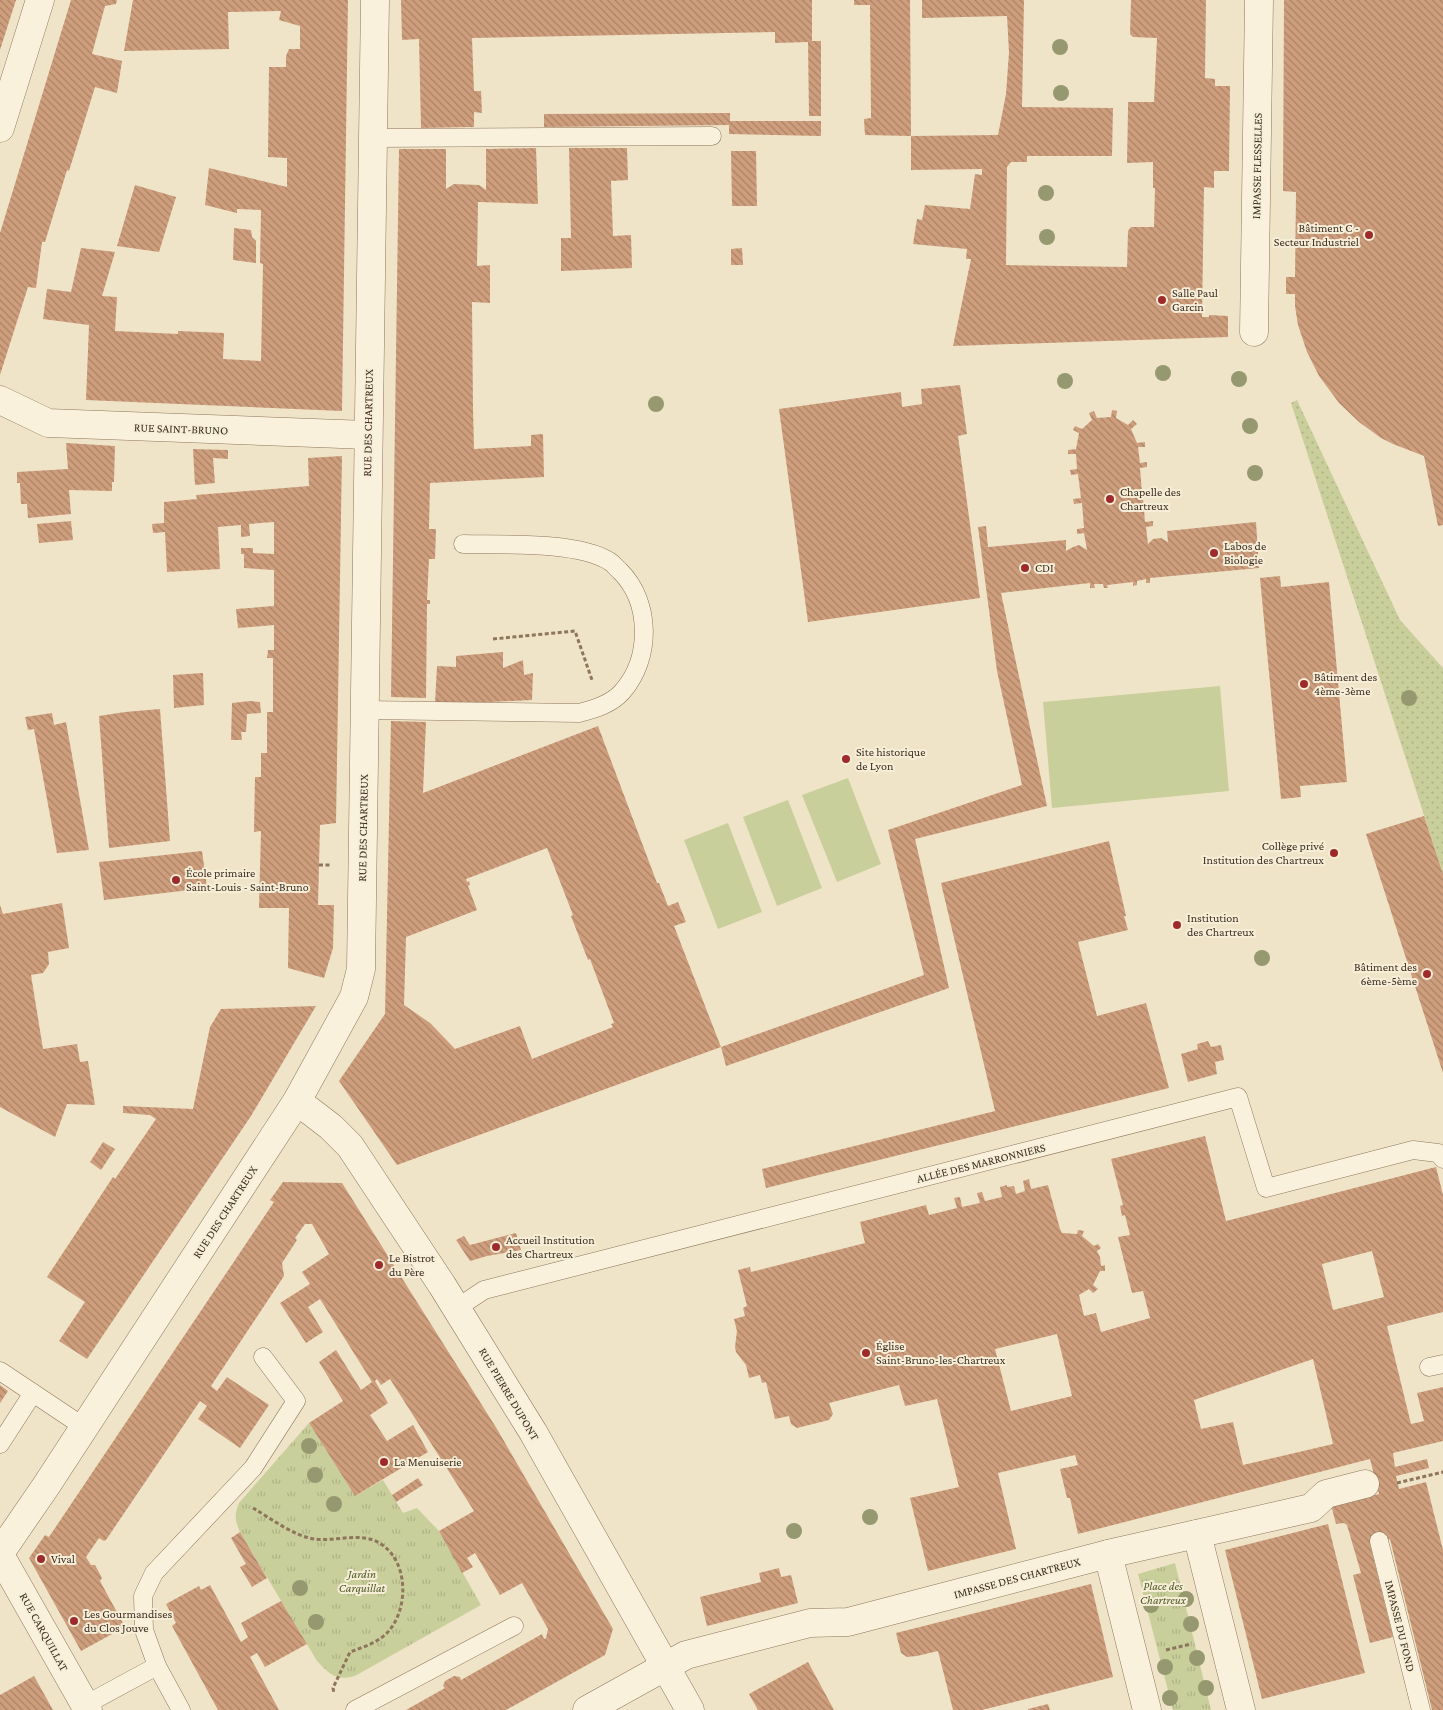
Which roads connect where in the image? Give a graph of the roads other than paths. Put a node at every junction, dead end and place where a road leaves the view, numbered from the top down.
1 (40, 0) edge
2 (375, 0) edge
3 (1259, 0) edge
4 (0, 128) edge
5 (712, 136) dead end
6 (373, 138) junction
7 (1254, 332) dead end
8 (0, 400) edge
9 (368, 435) junction
10 (463, 544) dead end
11 (365, 710) junction
12 (297, 1101) junction
13 (1443, 1159) edge
14 (457, 1308) junction
15 (263, 1358) dead end
16 (0, 1371) edge
17 (33, 1393) junction
18 (84, 1427) junction
19 (0, 1444) edge
20 (1367, 1490) dead end
21 (1197, 1534) junction
22 (1379, 1541) dead end
23 (0, 1554) edge
24 (1108, 1554) junction
25 (514, 1626) dead end
26 (157, 1666) junction
27 (666, 1666) junction
28 (86, 1708) edge
29 (181, 1710) edge
30 (355, 1710) edge
31 (587, 1710) edge
32 (690, 1710) edge
33 (1147, 1710) edge
34 (1241, 1710) edge
35 (1421, 1710) edge

1 - 4 street
2 - 6 street, RUE DES CHARTREUX
3 - 7 street, IMPASSE FLESSELLES
5 - 6 lane
6 - 9 street, RUE DES CHARTREUX
8 - 9 street, RUE SAINT-BRUNO
9 - 11 street, RUE DES CHARTREUX
10 - 11 lane
11 - 12 street, RUE DES CHARTREUX
12 - 14 street, RUE PIERRE DUPONT
12 - 18 street, RUE DES CHARTREUX
13 - 14 lane, ALLÉE DES MARRONNIERS
14 - 27 street, RUE PIERRE DUPONT
15 - 26 lane
16 - 17 lane
17 - 18 lane
17 - 19 lane
18 - 23 street, RUE DES CHARTREUX
20 - 21 street, IMPASSE DES CHARTREUX
21 - 24 street, IMPASSE DES CHARTREUX
21 - 34 street
22 - 35 lane, IMPASSE DU FOND
23 - 28 street, RUE CARQUILLAT
24 - 27 street, IMPASSE DES CHARTREUX
24 - 33 street
25 - 30 lane
26 - 28 lane
26 - 29 lane
27 - 31 street, IMPASSE DES CHARTREUX
27 - 32 street, RUE PIERRE DUPONT

